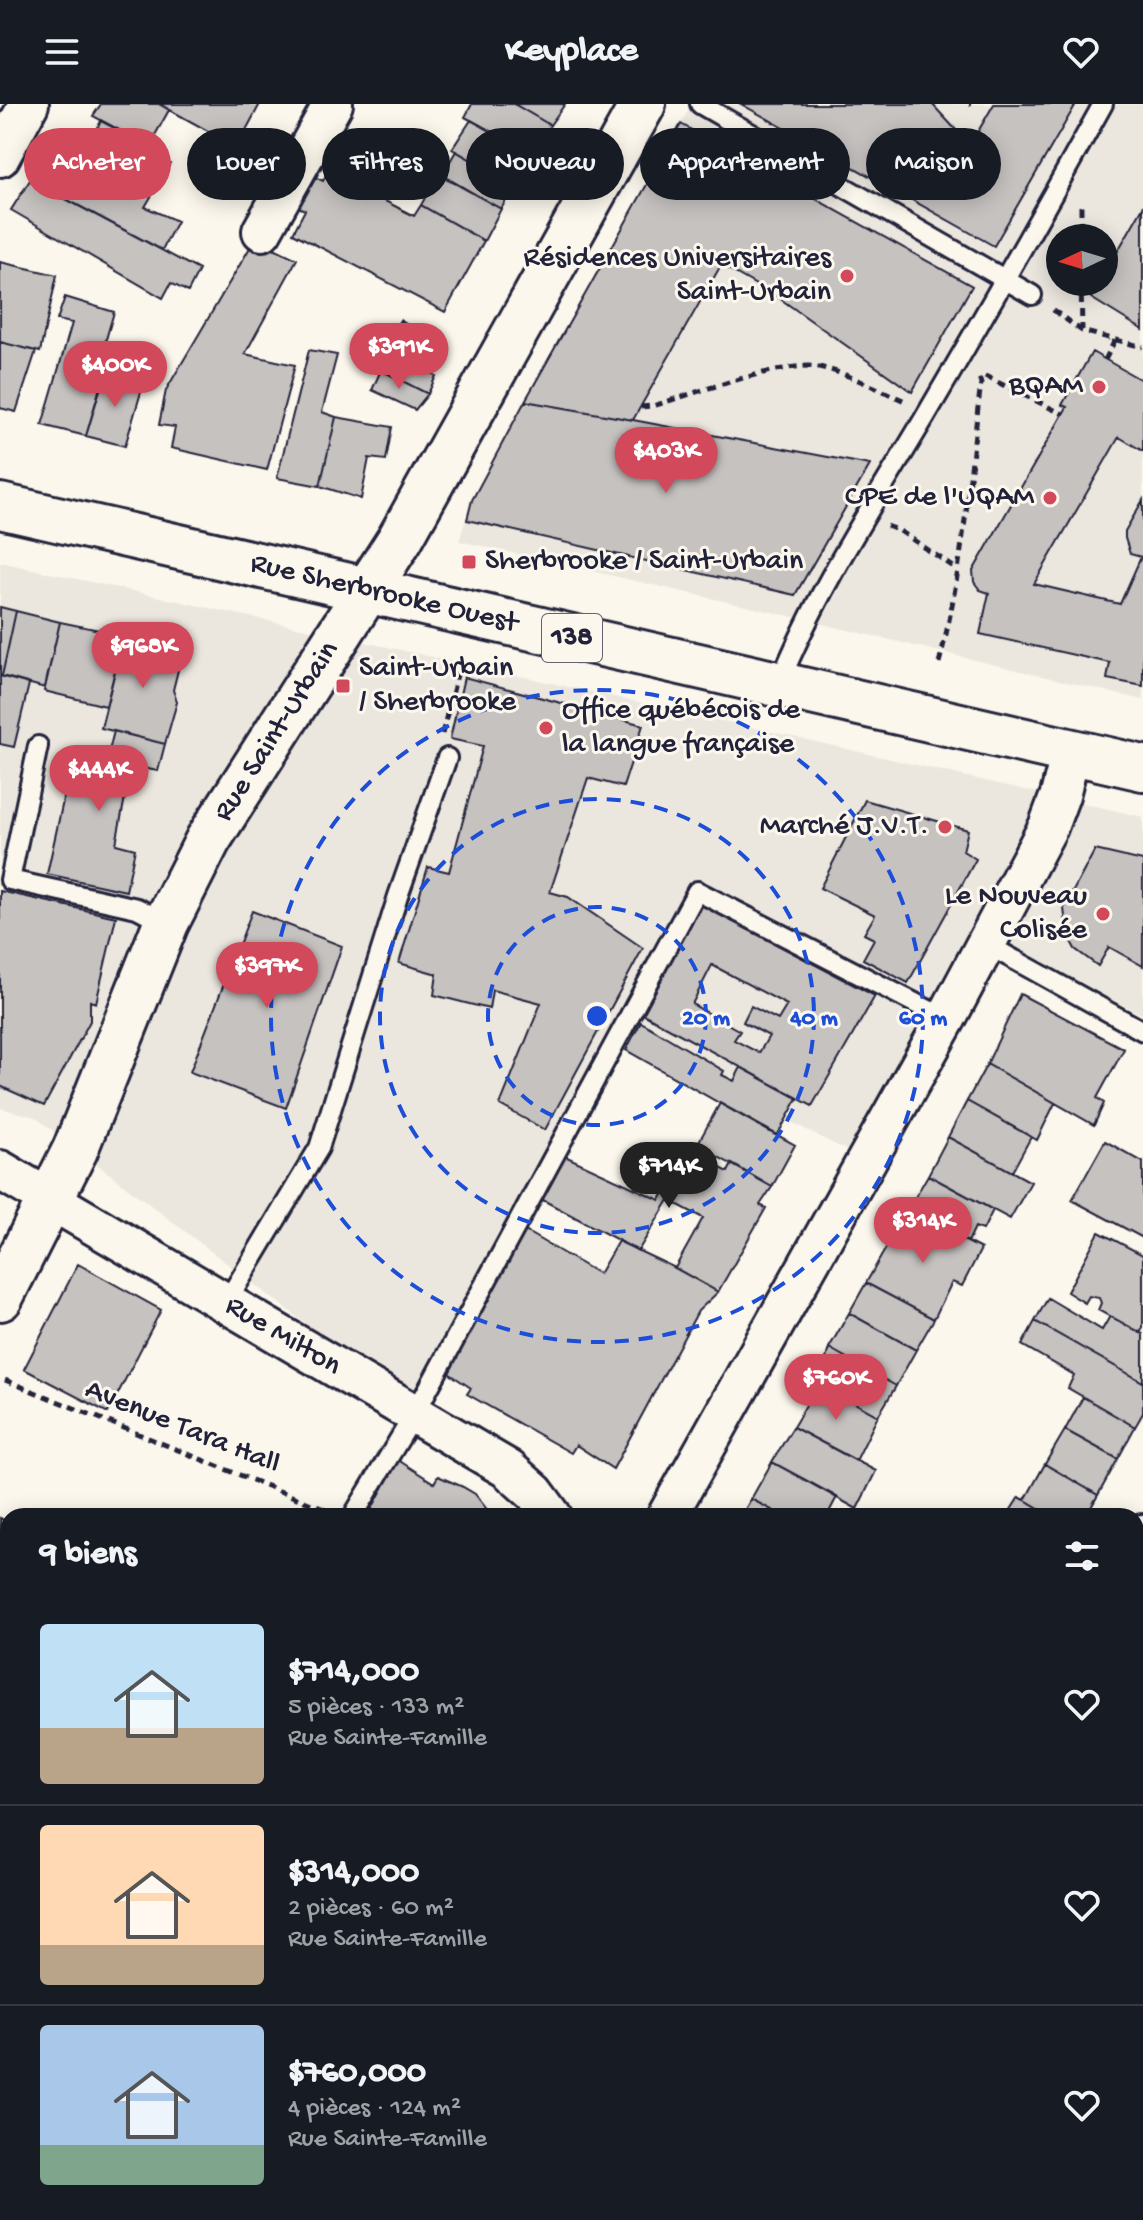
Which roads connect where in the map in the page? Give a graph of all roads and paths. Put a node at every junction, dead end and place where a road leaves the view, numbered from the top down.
1 (29, 104) edge
2 (333, 104) edge
3 (643, 104) edge
4 (700, 104) edge
5 (1103, 104) edge
6 (0, 157) edge
7 (1081, 206) dead end
8 (1081, 224) edge
9 (262, 231) dead end
10 (1005, 279) junction
11 (1032, 295) joint
12 (1081, 296) edge
13 (1082, 331) junction
14 (1115, 340) junction
15 (1143, 347) edge
16 (1105, 360) dead end
17 (977, 374) dead end
18 (985, 376) dead end
19 (641, 407) dead end
20 (928, 412) junction
21 (1063, 414) dead end
22 (0, 506) edge
23 (865, 517) junction
24 (958, 570) junction
25 (366, 590) junction
26 (939, 663) dead end
27 (459, 667) dead end
28 (779, 684) junction
29 (442, 735) dead end
30 (38, 746) dead end
31 (1071, 752) junction
32 (447, 758) dead end
33 (1143, 768) edge
34 (166, 923) junction
35 (986, 944) junction
36 (946, 1019) junction
37 (1143, 1031) edge
38 (0, 1170) edge
39 (52, 1198) junction
40 (0, 1298) edge
41 (226, 1303) junction
42 (5, 1380) dead end
43 (414, 1415) junction
44 (321, 1508) edge
45 (358, 1508) edge
46 (546, 1508) edge
47 (671, 1508) edge

1 - 6 street
2 - 9 street
3 - 25 main road, Rue Saint-Urbain
4 - 10 lane
5 - 10 lane
7 - 8 path
10 - 11 lane
10 - 20 lane
11 - 13 path
12 - 13 path
13 - 14 path
14 - 15 path
14 - 16 path
17 - 24 path
18 - 21 path
19 - 20 path
20 - 23 lane
22 - 25 main road, Rue Sherbrooke Ouest / 138
23 - 24 path
23 - 28 lane
24 - 26 path
25 - 28 main road, Rue Sherbrooke Ouest / 138
25 - 34 main road, Rue Saint-Urbain
27 - 29 path
28 - 31 main road, Rue Sherbrooke Ouest / 138
30 - 34 lane
31 - 33 main road, Rue Sherbrooke Ouest / 138
31 - 35 street
32 - 41 lane
34 - 39 main road, Rue Saint-Urbain
35 - 36 street
35 - 37 lane
36 - 43 lane
36 - 47 street
38 - 39 street, Rue Milton
39 - 40 main road, Rue Saint-Urbain
39 - 41 street, Rue Milton
41 - 43 street, Rue Milton
42 - 44 path, Avenue Tara Hall
43 - 45 lane
43 - 46 street, Rue Milton

